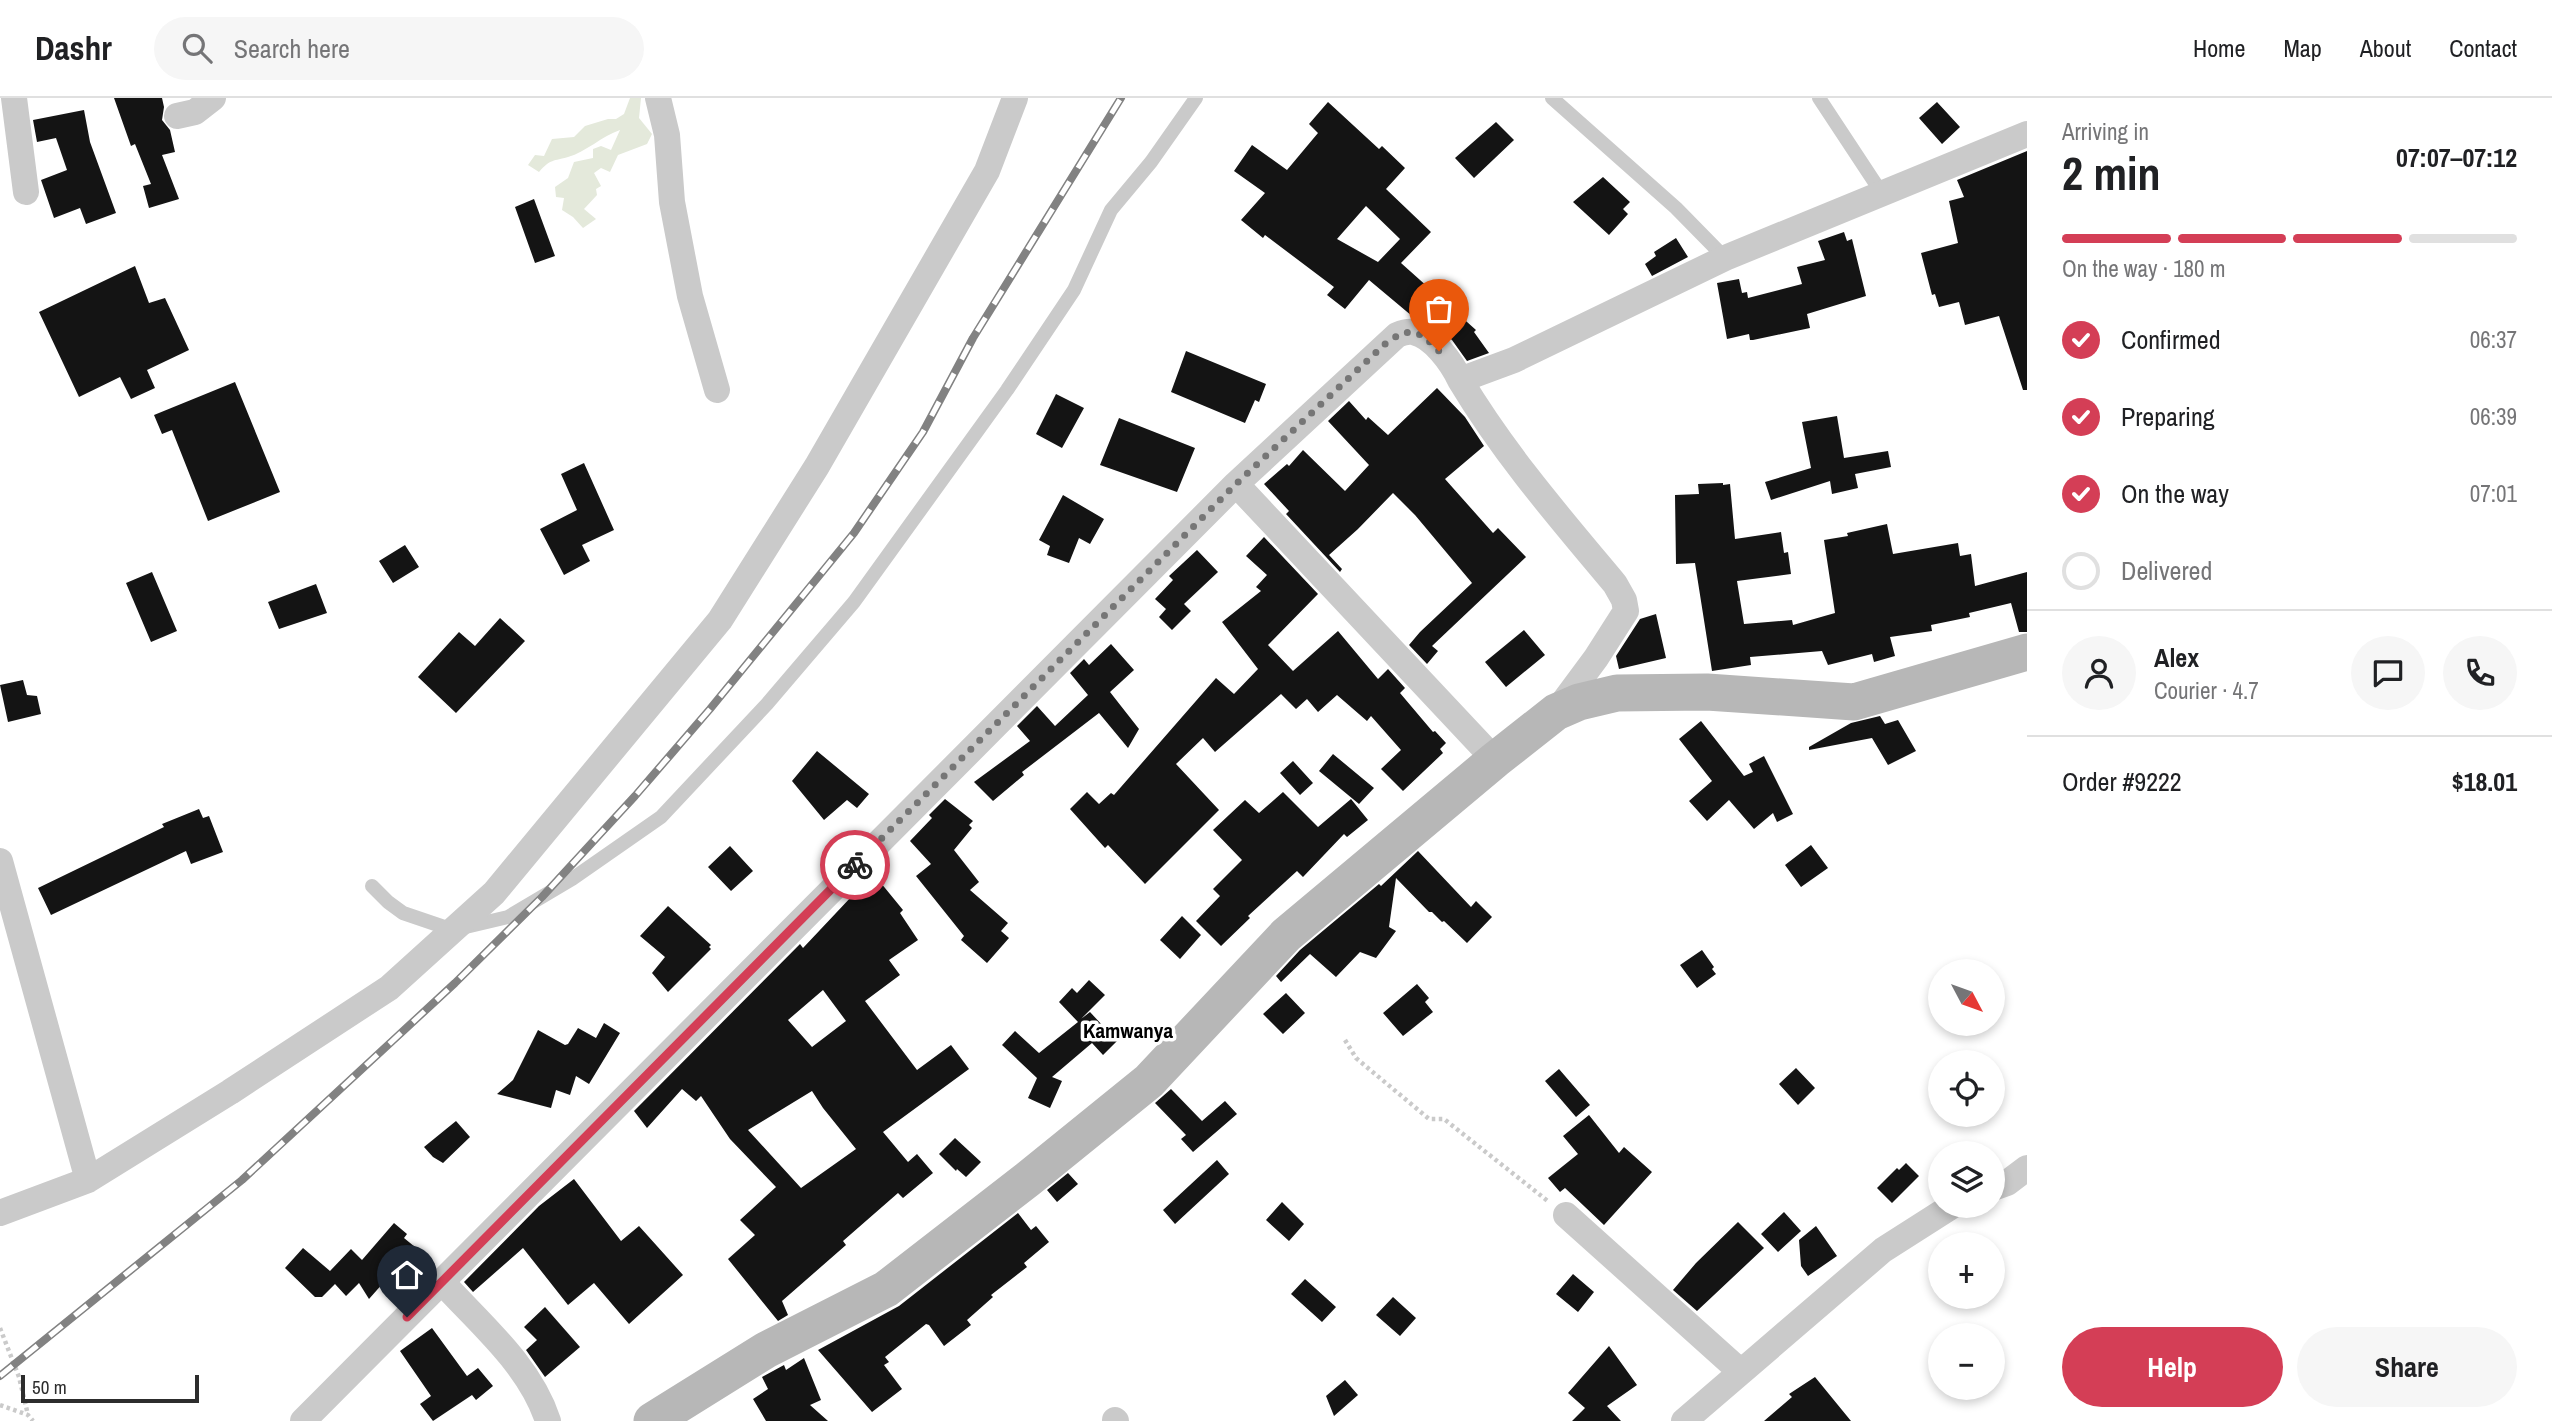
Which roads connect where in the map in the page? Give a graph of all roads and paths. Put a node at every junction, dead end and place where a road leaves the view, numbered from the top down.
1 (14, 98) edge
2 (213, 98) edge
3 (658, 98) edge
4 (1015, 98) edge
5 (1196, 98) edge
6 (1552, 98) edge
7 (1819, 98) edge
8 (177, 116) dead end
9 (2027, 134) edge
10 (26, 192) dead end
11 (1883, 195) junction
12 (1724, 258) junction
13 (1460, 380) junction
14 (717, 390) dead end
15 (1236, 484) junction
16 (2027, 652) edge
17 (1556, 712) junction
18 (1495, 760) junction
19 (0, 862) edge
20 (372, 886) dead end
21 (453, 930) junction
22 (1345, 1040) dead end
23 (2027, 1168) edge
24 (88, 1181) junction
25 (2005, 1184) edge
26 (0, 1213) edge
27 (1566, 1214) joint
28 (1933, 1218) edge
29 (442, 1282) junction
30 (0, 1328) edge
31 (1741, 1372) junction
32 (0, 1405) edge
33 (28, 1415) junction
34 (33, 1421) edge
35 (303, 1421) edge
36 (548, 1421) edge
37 (652, 1421) edge
38 (1684, 1421) edge

1 - 10 street
2 - 8 street
3 - 14 street
4 - 21 street
5 - 21 lane
6 - 12 lane
7 - 11 lane
9 - 11 street
11 - 12 street
12 - 13 street
13 - 15 street
13 - 17 street
15 - 18 street
15 - 29 street
16 - 17 main road
17 - 18 main road
18 - 37 main road
19 - 24 street
20 - 21 lane
21 - 24 street
22 - 27 path
23 - 25 street
24 - 26 street
27 - 31 street
28 - 31 street
29 - 35 street
29 - 36 street
30 - 33 path
31 - 38 street
32 - 33 path
33 - 34 path

